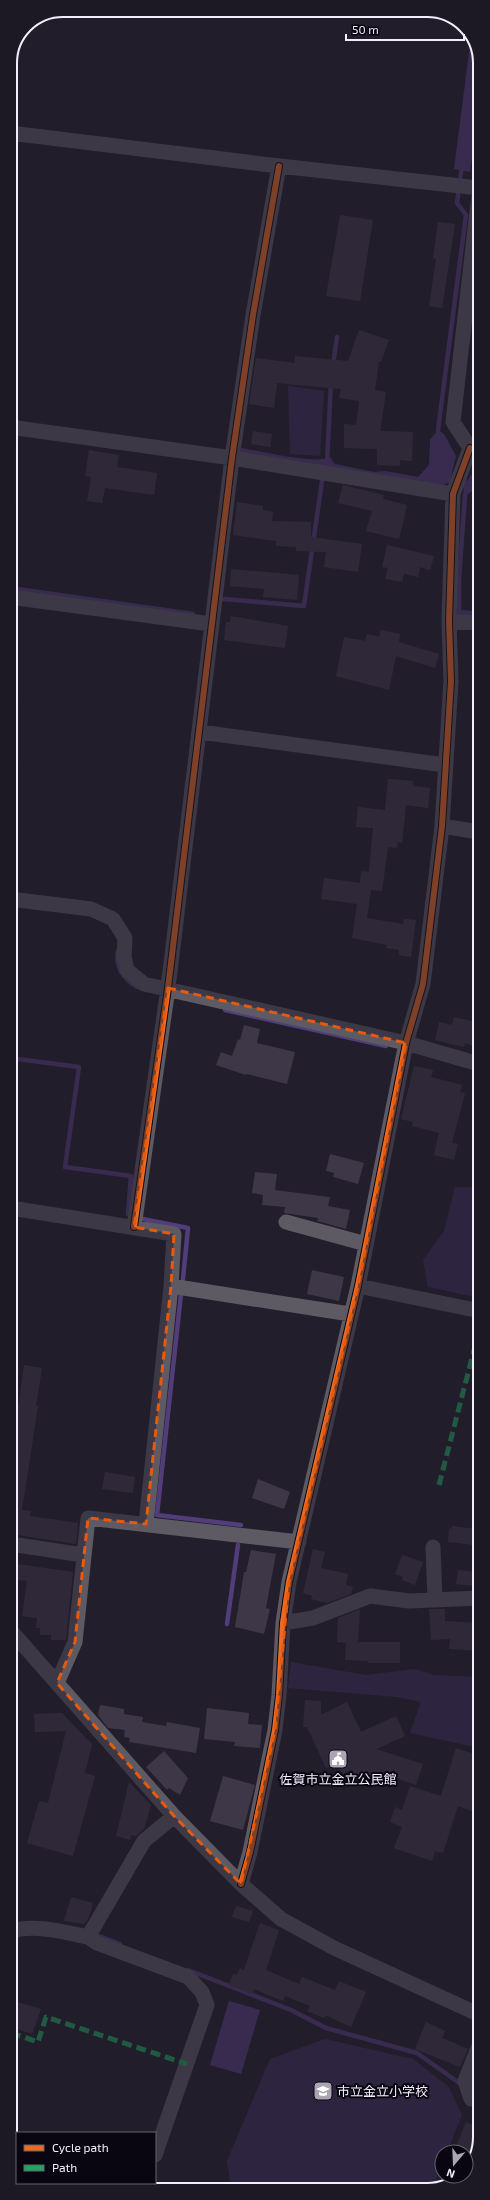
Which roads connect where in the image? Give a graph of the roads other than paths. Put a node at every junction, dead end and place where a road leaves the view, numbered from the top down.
1 (17, 134) edge
2 (279, 166) junction
3 (466, 186) edge
4 (473, 249) edge
5 (17, 428) edge
6 (473, 448) edge
7 (473, 451) edge
8 (232, 458) junction
9 (453, 494) junction
10 (17, 598) edge
11 (449, 621) junction
12 (473, 623) edge
13 (211, 624) junction
14 (200, 732) junction
15 (445, 765) junction
16 (442, 826) junction
17 (473, 831) edge
18 (17, 900) edge
19 (168, 988) junction
20 (406, 1043) junction
21 (473, 1062) edge
22 (17, 1209) edge
23 (286, 1222) dead end
24 (134, 1227) junction
25 (366, 1244) junction
26 (171, 1286) junction
27 (358, 1286) junction
28 (473, 1310) edge
29 (350, 1314) junction
30 (146, 1524) junction
31 (299, 1542) junction
32 (17, 1545) edge
33 (433, 1547) dead end
34 (83, 1555) junction
35 (473, 1598) edge
36 (435, 1599) junction
37 (283, 1623) junction
38 (17, 1638) edge
39 (57, 1683) junction
40 (174, 1816) junction
41 (241, 1884) junction
42 (17, 1930) edge
43 (88, 1937) junction
44 (473, 2012) edge
45 (473, 2060) edge
46 (471, 2099) dead end
47 (156, 2151) edge

1 - 2 street
2 - 3 street
2 - 8 street
4 - 6 street
5 - 8 street
7 - 9 street
8 - 9 street
8 - 13 street
9 - 11 street
10 - 13 street
11 - 12 street
11 - 15 street
13 - 14 street
14 - 15 street
14 - 19 street
15 - 16 street
16 - 17 street
16 - 20 street
18 - 19 street
19 - 20 street
19 - 24 street
20 - 21 street
20 - 25 street
22 - 24 street
23 - 25 street
24 - 26 street
25 - 27 street
26 - 29 street
26 - 30 street
27 - 28 street
27 - 29 street
29 - 31 street
30 - 31 street
30 - 34 street
31 - 37 street
32 - 34 street
33 - 36 street
34 - 39 street
35 - 36 street
36 - 37 street
37 - 41 street
38 - 39 street
39 - 40 street
40 - 41 street
40 - 43 street
41 - 44 street
42 - 43 street
43 - 47 street
45 - 46 street

